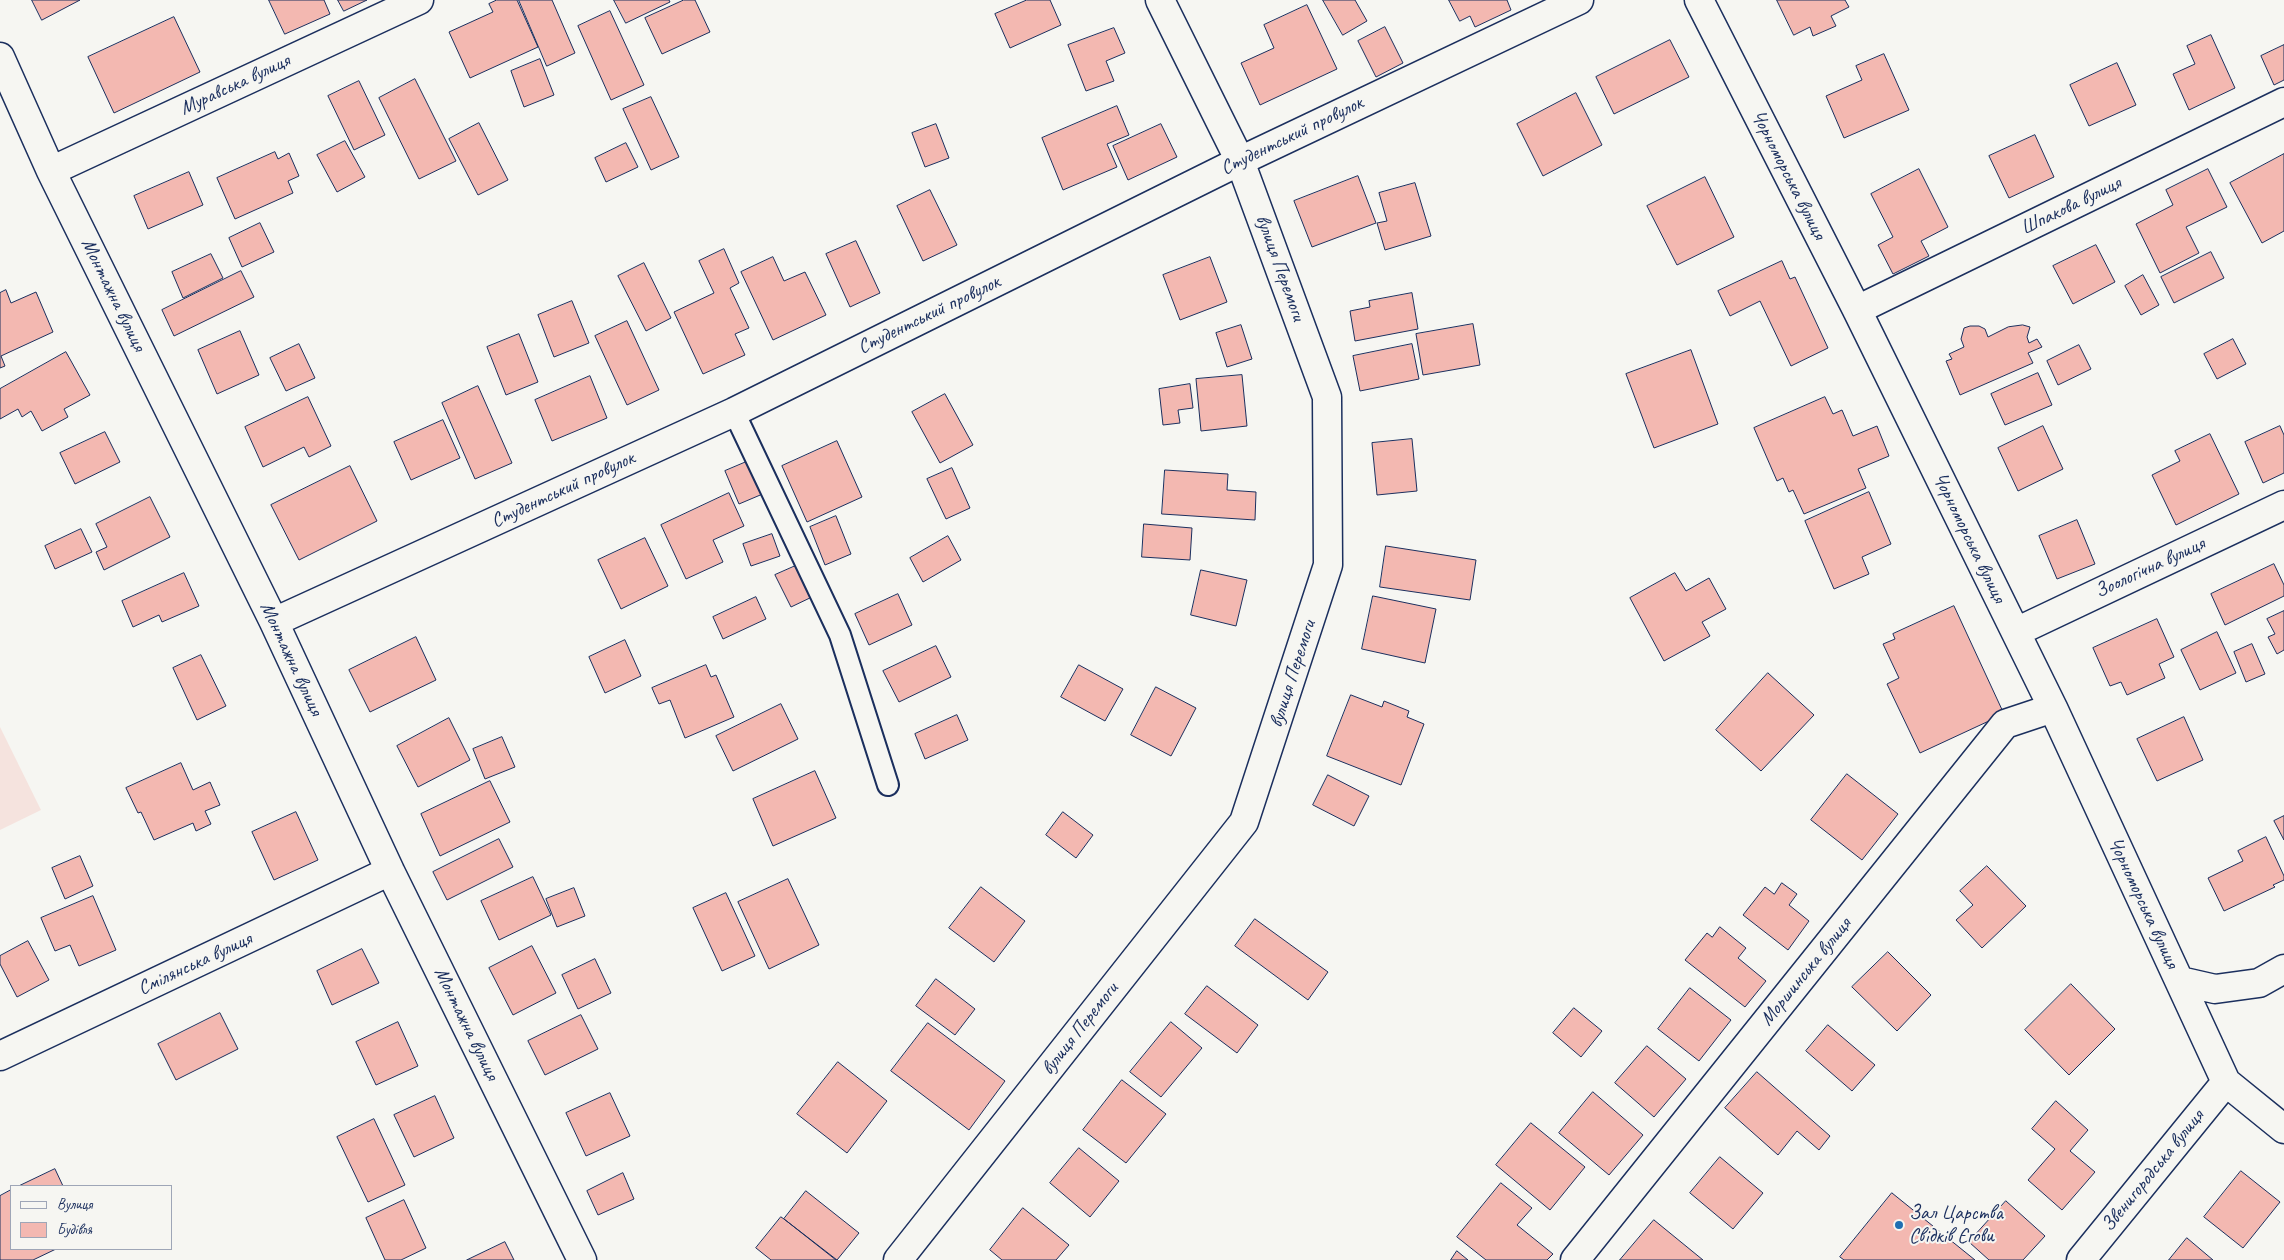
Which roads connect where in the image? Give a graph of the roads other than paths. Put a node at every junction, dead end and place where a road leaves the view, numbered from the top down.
1 (419, 0) edge
2 (1160, 0) edge
3 (1579, 0) edge
4 (1699, 0) edge
5 (0, 57) edge
6 (2284, 102) edge
7 (1240, 161) junction
8 (51, 171) junction
9 (1857, 310) junction
10 (734, 412) junction
11 (2284, 505) edge
12 (274, 622) junction
13 (2016, 632) junction
14 (2053, 708) junction
15 (888, 785) dead end
16 (390, 871) junction
17 (2284, 969) edge
18 (2180, 981) junction
19 (0, 1056) edge
20 (2226, 1082) junction
21 (2284, 1129) edge
22 (582, 1260) edge
23 (898, 1260) edge
24 (1574, 1260) edge
25 (2081, 1260) edge

1 - 8 street, Муравська вулиця
2 - 7 street, вулиця Перемоги
3 - 7 street, Студентський провулок
4 - 9 street, Чорноморська вулиця
5 - 8 street, Монтажна вулиця
6 - 9 street, Шпакова вулиця
7 - 10 street, Студентський провулок
7 - 23 street, вулиця Перемоги
8 - 12 street, Монтажна вулиця
9 - 13 street, Чорноморська вулиця
10 - 12 street, Студентський провулок
10 - 15 lane
11 - 13 street, Зоологічна вулиця
12 - 16 street, Монтажна вулиця
13 - 14 street, Чорноморська вулиця
14 - 18 street, Чорноморська вулиця
14 - 24 street, Моршинська вулиця
16 - 19 street, Смілянська вулиця
16 - 22 street, Монтажна вулиця
17 - 18 street
18 - 20 street, Чорноморська вулиця
20 - 21 street
20 - 25 street, Звенигородська вулиця

